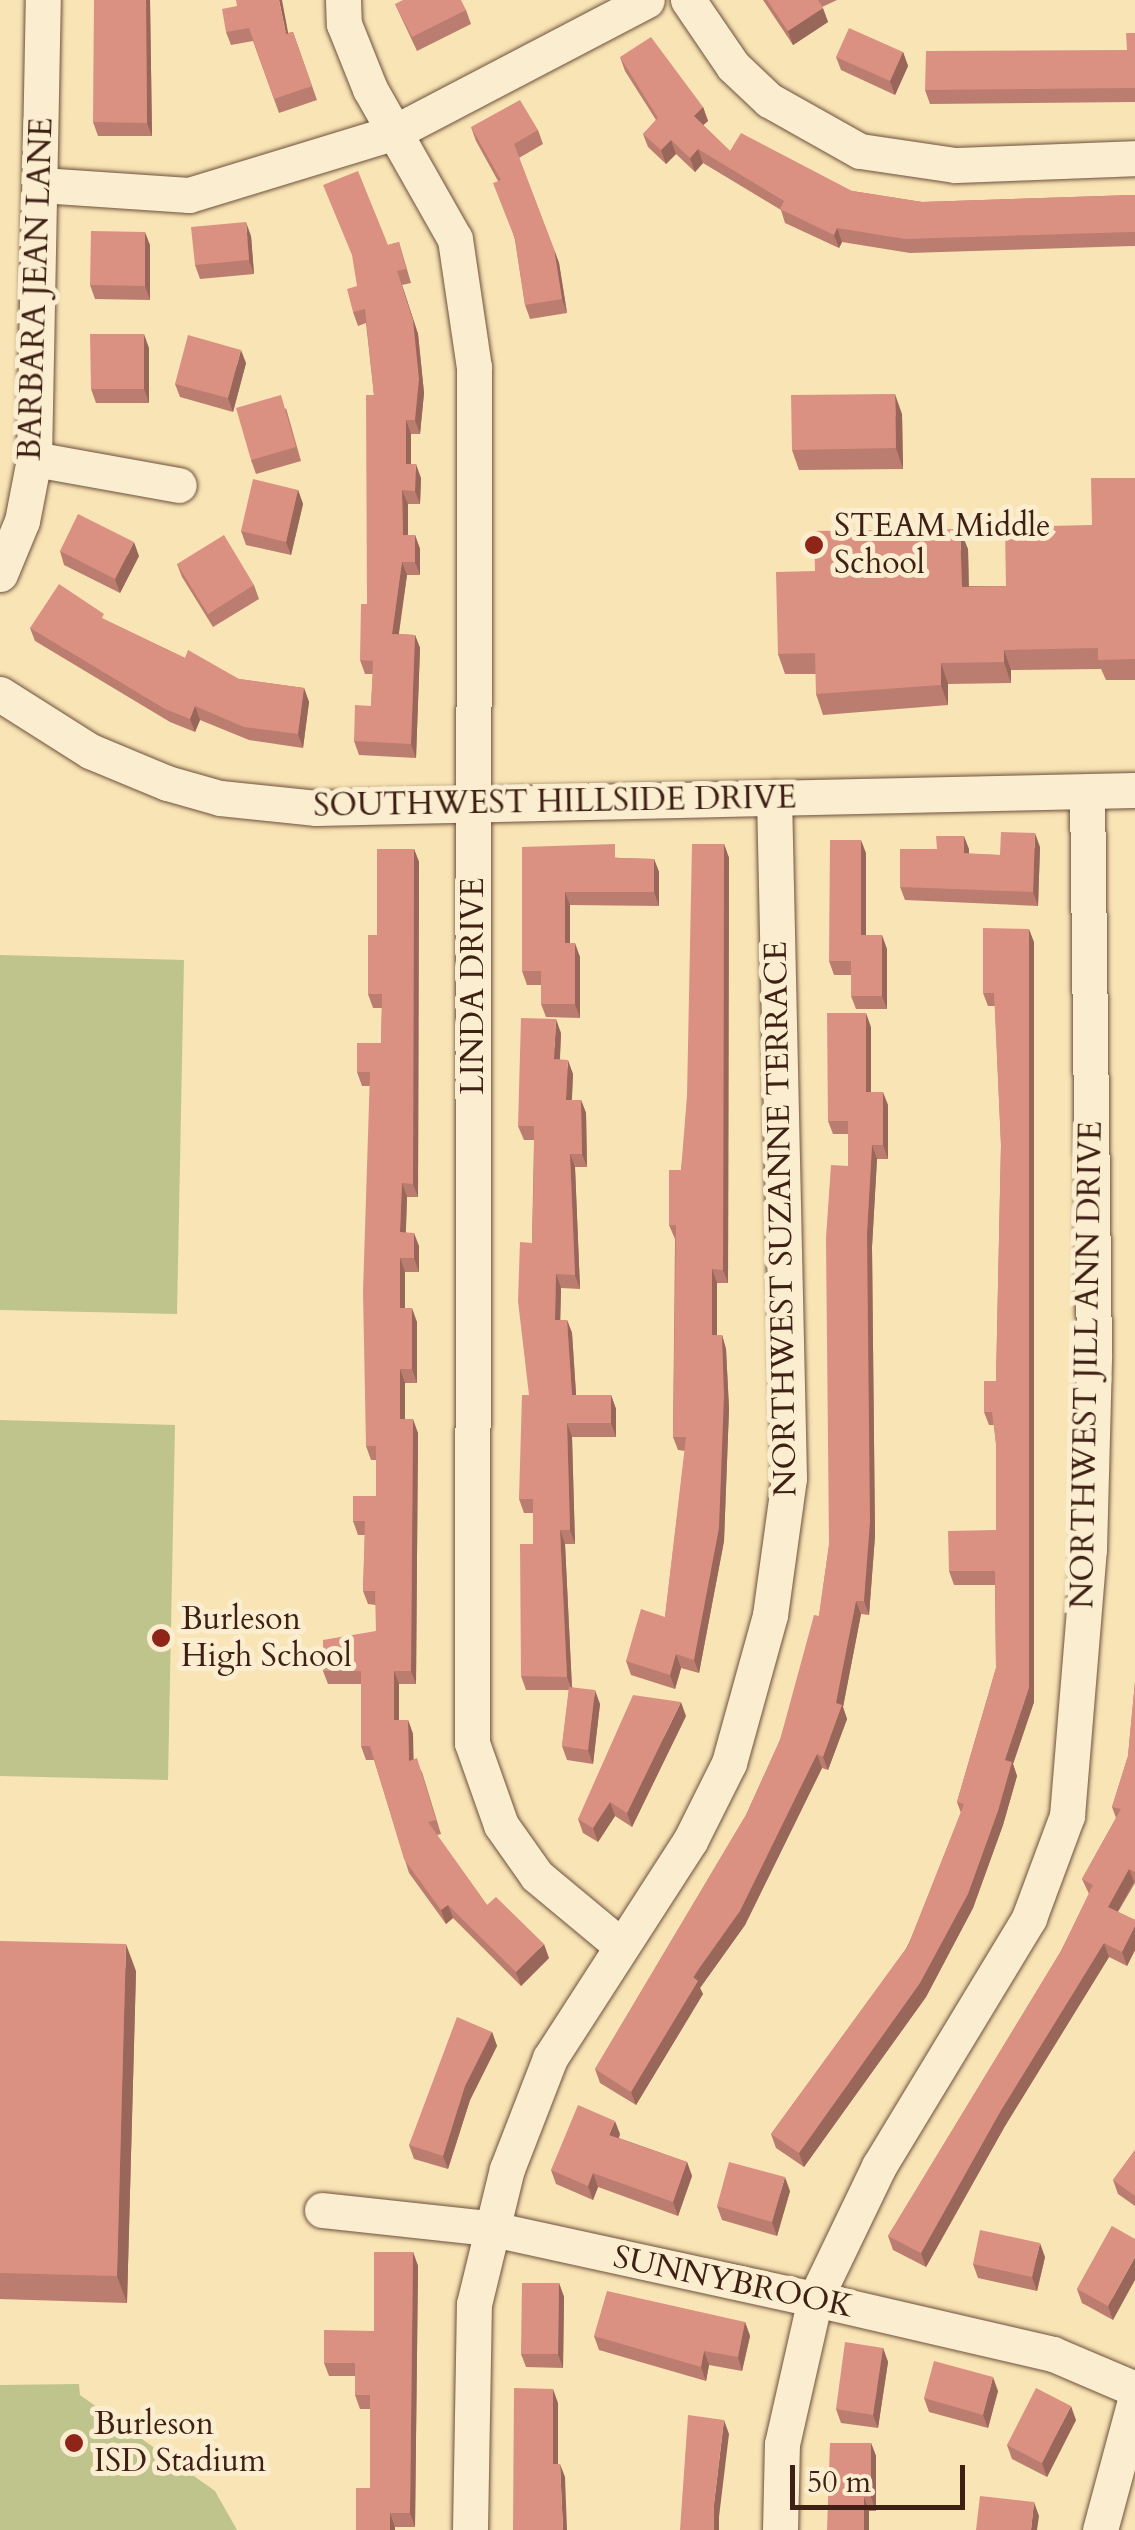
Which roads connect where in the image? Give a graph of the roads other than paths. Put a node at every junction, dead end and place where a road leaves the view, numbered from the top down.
1 (43, 0) edge
2 (343, 0) edge
3 (647, 0) edge
4 (688, 0) edge
5 (395, 132) junction
6 (1135, 158) edge
7 (41, 185) junction
8 (34, 459) junction
9 (180, 485) dead end
10 (0, 574) edge
11 (0, 694) edge
12 (1135, 790) edge
13 (1087, 792) junction
14 (774, 798) junction
15 (473, 804) junction
16 (620, 1945) junction
17 (322, 2210) dead end
18 (488, 2228) junction
19 (815, 2299) junction
20 (1135, 2389) edge
21 (1135, 2400) edge
22 (470, 2530) edge
23 (780, 2530) edge
24 (1100, 2530) edge

1 - 7 street, BARBARA JEAN LANE
2 - 5 street, LINDA DRIVE
3 - 5 street
4 - 6 street
5 - 7 street
5 - 15 street, LINDA DRIVE
7 - 8 street, BARBARA JEAN LANE
8 - 9 street
8 - 10 street, BARBARA JEAN LANE
11 - 15 street, SOUTHWEST HILLSIDE DRIVE
12 - 13 street, SOUTHWEST HILLSIDE DRIVE
13 - 14 street, SOUTHWEST HILLSIDE DRIVE
13 - 19 street, NORTHWEST JILL ANN DRIVE
14 - 15 street, SOUTHWEST HILLSIDE DRIVE
14 - 16 street, NORTHWEST SUZANNE TERRACE
15 - 16 street, LINDA DRIVE
16 - 18 street, NORTHWEST SUZANNE TERRACE
17 - 18 street, SUNNYBROOK
18 - 19 street, SUNNYBROOK
18 - 22 street, NORTHWEST SUZANNE TERRACE
19 - 20 street, SUNNYBROOK
19 - 23 street, NORTHWEST JILL ANN DRIVE
21 - 24 street

